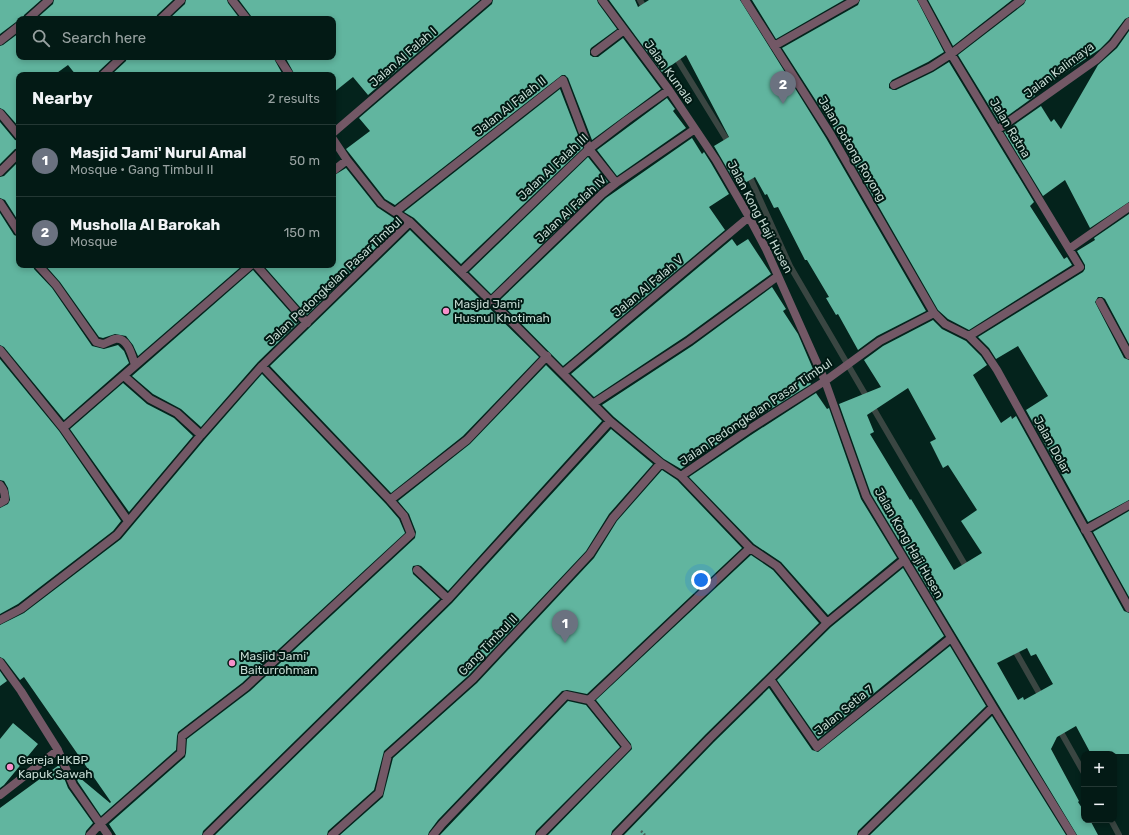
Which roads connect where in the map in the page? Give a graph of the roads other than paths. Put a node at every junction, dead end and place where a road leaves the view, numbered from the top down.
1 (49, 0) edge
2 (181, 0) edge
3 (232, 0) edge
4 (488, 0) edge
5 (602, 0) edge
6 (745, 0) edge
7 (855, 0) edge
8 (922, 0) edge
9 (1020, 0) edge
10 (31, 16) edge
11 (165, 16) edge
12 (245, 16) edge
13 (1129, 22) edge
14 (16, 28) edge
15 (624, 30) junction
16 (0, 41) edge
17 (774, 46) junction
18 (595, 52) dead end
19 (951, 54) junction
20 (119, 60) edge
21 (280, 60) edge
22 (106, 72) edge
23 (288, 72) edge
24 (894, 85) dead end
25 (669, 90) junction
26 (0, 113) edge
27 (695, 129) junction
28 (336, 130) edge
29 (997, 130) junction
30 (16, 132) edge
31 (336, 144) edge
32 (589, 149) junction
33 (16, 156) edge
34 (347, 160) junction
35 (716, 160) joint
36 (336, 169) edge
37 (0, 172) edge
38 (616, 183) junction
39 (0, 204) edge
40 (1129, 207) edge
41 (395, 212) junction
42 (749, 216) junction
43 (410, 222) junction
44 (16, 228) edge
45 (1069, 249) junction
46 (41, 268) edge
47 (248, 268) edge
48 (259, 268) edge
49 (461, 272) junction
50 (778, 276) junction
51 (491, 301) junction
52 (1100, 302) dead end
53 (934, 313) junction
54 (307, 323) junction
55 (968, 336) junction
56 (0, 350) edge
57 (1129, 355) edge
58 (547, 356) junction
59 (135, 365) junction
60 (262, 366) junction
61 (563, 373) junction
62 (124, 376) junction
63 (826, 379) junction
64 (594, 404) junction
65 (610, 421) junction
66 (63, 428) junction
67 (201, 435) junction
68 (661, 463) junction
69 (681, 476) junction
70 (0, 485) edge
71 (390, 500) junction
72 (0, 503) edge
73 (1129, 505) edge
74 (128, 521) junction
75 (1085, 530) junction
76 (750, 548) junction
77 (904, 560) junction
78 (416, 570) dead end
79 (448, 599) junction
80 (1129, 608) edge
81 (0, 620) edge
82 (827, 623) junction
83 (951, 638) junction
84 (0, 662) edge
85 (770, 679) junction
86 (589, 700) junction
87 (993, 707) junction
88 (58, 750) junction
89 (0, 796) edge
90 (100, 824) junction
91 (90, 835) edge
92 (108, 835) edge
93 (208, 835) edge
94 (332, 835) edge
95 (433, 835) edge
96 (540, 835) edge
97 (616, 835) edge
98 (862, 835) edge
99 (1072, 835) edge

1 - 10 street
2 - 11 street
3 - 12 street
4 - 28 street, Jalan Al Falah I
5 - 15 street, Jalan Kumala
6 - 17 street, Jalan Gotong Royong
7 - 17 street
8 - 19 street, Jalan Ratna
9 - 19 street
13 - 29 street, Jalan Kalimaya
14 - 16 street
15 - 18 street
15 - 25 street, Jalan Kumala
17 - 53 street, Jalan Gotong Royong
19 - 24 street
19 - 29 street, Jalan Ratna
20 - 22 street
21 - 23 street
25 - 27 street, Jalan Kumala
25 - 32 street, Jalan Al Falah III
26 - 30 street
27 - 35 street, Jalan Kumala
27 - 38 street, Jalan Al Falah IV
29 - 45 street, Jalan Ratna
31 - 34 street
32 - 38 street, Jalan Al Falah II
32 - 41 street, Jalan Al Falah II
32 - 49 street, Jalan Al Falah III
33 - 37 street
34 - 36 street
34 - 41 street
35 - 42 street, Jalan Kong Haji Husen
38 - 51 street, Jalan Al Falah IV
39 - 44 street
40 - 45 street
41 - 43 street
42 - 50 street, Jalan Kong Haji Husen
42 - 61 street, Jalan Al Falah V
43 - 49 street, Jalan Pedongkelan Pasar Timbul
43 - 54 street, Jalan Pedongkelan Pasar Timbul
45 - 55 street, Jalan Ratna
46 - 59 street
47 - 59 street
48 - 54 street
49 - 51 street, Jalan Pedongkelan Pasar Timbul
50 - 63 street, Jalan Kong Haji Husen
50 - 64 street
51 - 58 street, Jalan Pedongkelan Pasar Timbul
52 - 57 street
53 - 55 street, Jalan Dolar
53 - 63 street, Jalan Pedongkelan Pasar Timbul
54 - 60 street, Jalan Pedongkelan Pasar Timbul
55 - 75 street, Jalan Dolar
56 - 66 street
58 - 61 street, Jalan Pedongkelan Pasar Timbul
58 - 71 street
59 - 62 street
60 - 67 street, Jalan Pedongkelan Pasar Timbul
60 - 71 street
61 - 64 street, Jalan Pedongkelan Pasar Timbul
62 - 66 street
62 - 67 street
63 - 69 street, Jalan Pedongkelan Pasar Timbul
63 - 77 street, Jalan Kong Haji Husen
64 - 65 street, Jalan Pedongkelan Pasar Timbul
65 - 68 street, Jalan Pedongkelan Pasar Timbul
65 - 79 street
66 - 74 street
67 - 74 street, Jalan Pedongkelan Pasar Timbul
68 - 69 street, Jalan Pedongkelan Pasar Timbul
68 - 94 street, Gang Timbul II
69 - 76 street
70 - 72 street
71 - 90 street
73 - 75 street
74 - 81 street, Jalan Pedongkelan Pasar Timbul
75 - 80 street, Jalan Dolar
76 - 82 street
76 - 86 street
77 - 82 street
77 - 83 street, Jalan Kong Haji Husen
78 - 79 street
79 - 93 street
82 - 85 street
83 - 85 street, Jalan Setia 7
83 - 87 street, Jalan Kong Haji Husen
84 - 88 street
85 - 97 street
86 - 95 street
86 - 96 street
87 - 98 street
87 - 99 street, Jalan Kong Haji Husen
88 - 89 street
88 - 90 street
90 - 91 street
90 - 92 street

